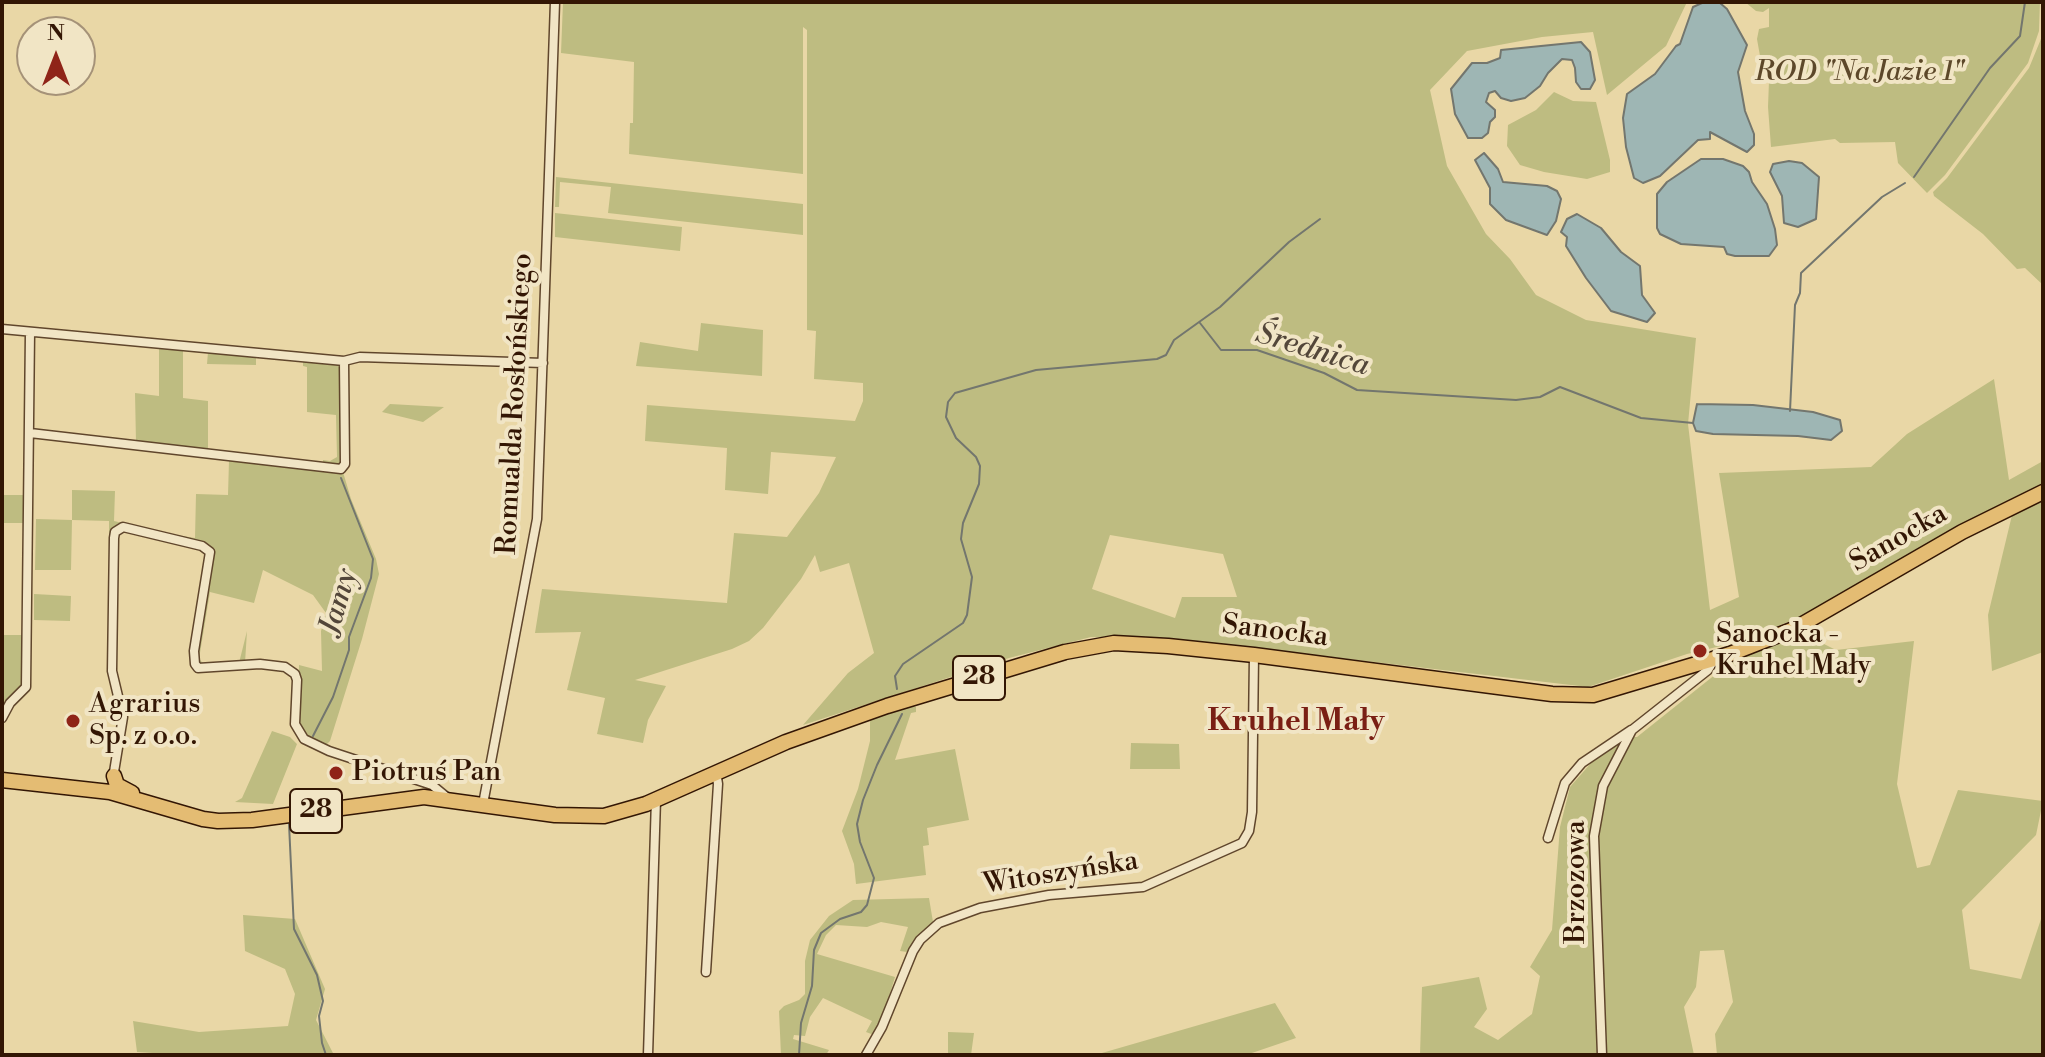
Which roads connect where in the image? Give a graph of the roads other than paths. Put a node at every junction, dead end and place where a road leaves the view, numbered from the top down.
1 (555, 2) edge
2 (2, 329) edge
3 (30, 332) junction
4 (344, 361) junction
5 (543, 363) junction
6 (30, 433) junction
7 (2043, 492) edge
8 (1254, 655) junction
9 (1715, 659) junction
10 (2, 718) edge
11 (1632, 730) junction
12 (716, 772) junction
13 (114, 776) junction
14 (2, 780) edge
15 (107, 792) junction
16 (449, 799) junction
17 (656, 799) junction
18 (150, 803) junction
19 (483, 804) junction
20 (1548, 838) dead end
21 (706, 972) dead end
22 (648, 1055) edge
23 (866, 1055) edge
24 (1602, 1055) edge

1 - 5 street, Romualda Rosłońskiego
2 - 3 street
3 - 4 street
3 - 6 street
4 - 5 street
4 - 6 street
5 - 19 street, Romualda Rosłońskiego
6 - 10 street
7 - 9 main road, Sanocka / 28
8 - 9 main road, Sanocka / 28
8 - 12 main road, Sanocka / 28
8 - 23 street, Witoszyńska
9 - 11 street, Brzozowa
11 - 20 street
11 - 24 street, Brzozowa
12 - 17 main road, Sanocka / 28
12 - 21 street
13 - 15 street
13 - 16 street
13 - 18 main road
14 - 15 main road, 28
15 - 18 main road, 28
16 - 18 main road, 28
16 - 19 main road, 28
17 - 19 main road, Sanocka / 28
17 - 22 street

